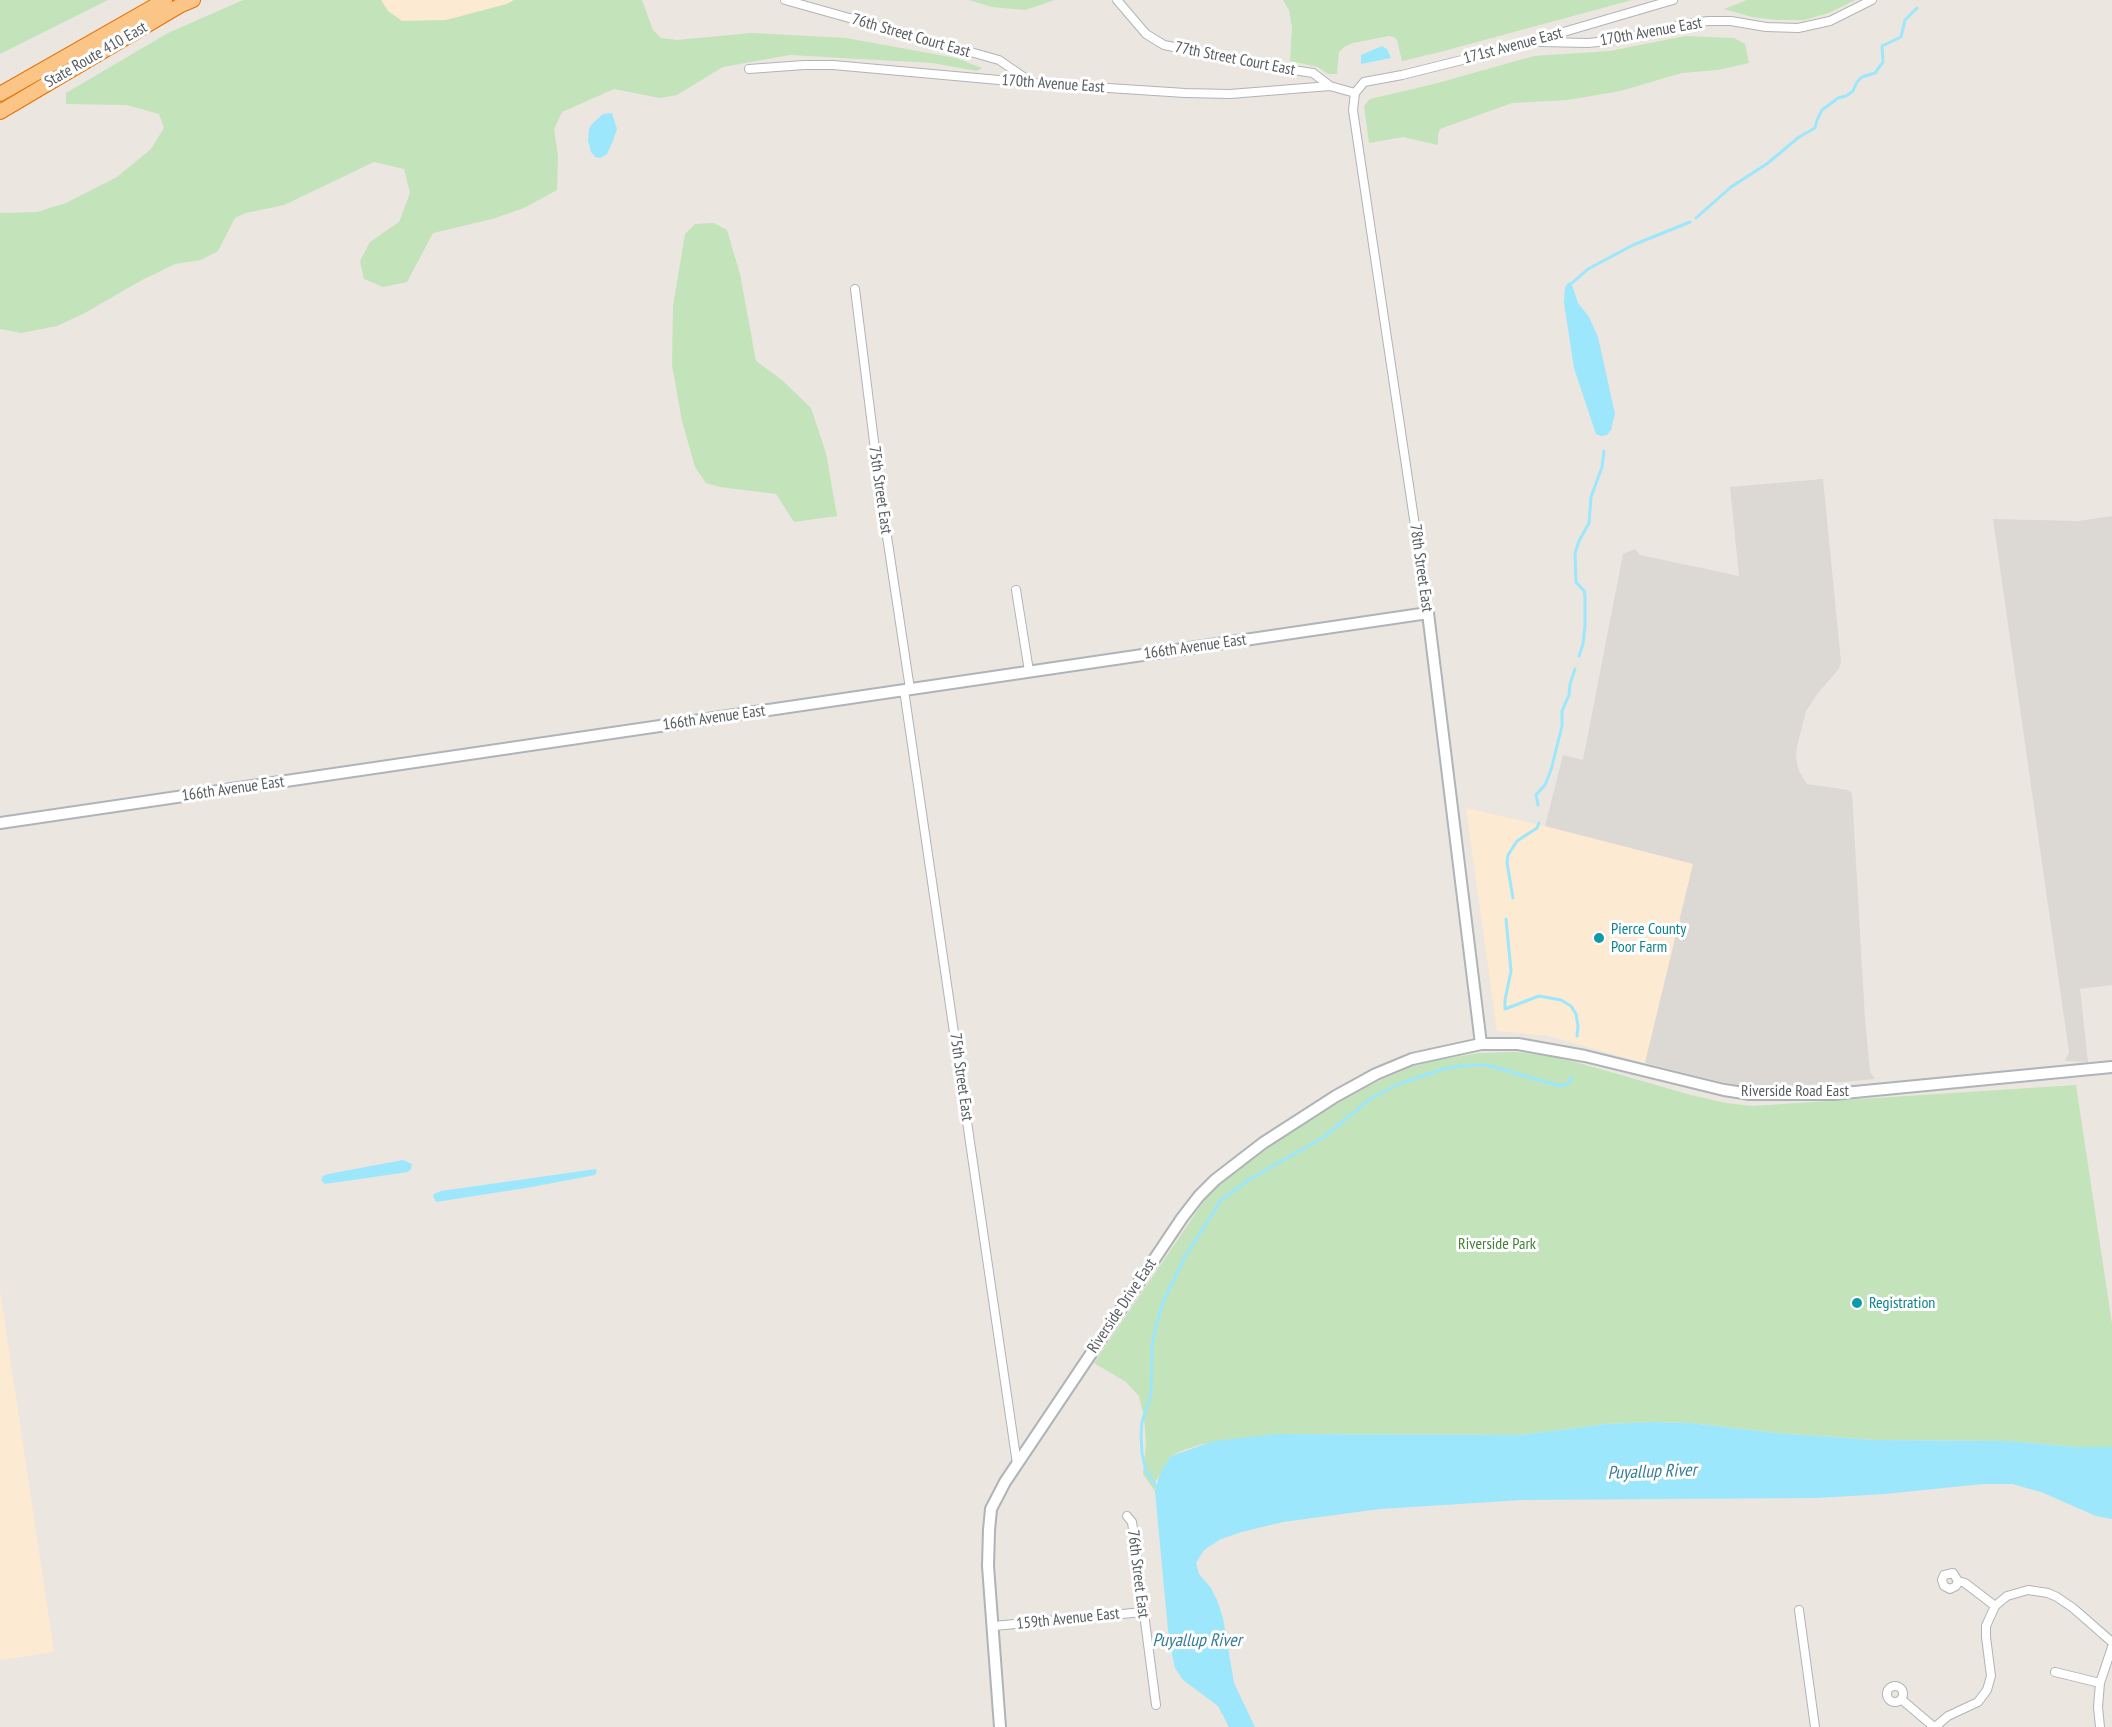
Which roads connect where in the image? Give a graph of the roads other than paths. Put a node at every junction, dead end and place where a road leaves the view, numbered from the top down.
1 (165, 0) edge
2 (193, 0) edge
3 (785, 0) edge
4 (1117, 0) edge
5 (1673, 0) edge
6 (1872, 0) edge
7 (1532, 41) junction
8 (749, 69) dead end
9 (1032, 83) junction
10 (1330, 86) junction
11 (1356, 93) junction
12 (0, 94) edge
13 (0, 112) edge
14 (855, 289) dead end
15 (1016, 590) dead end
16 (1428, 613) junction
17 (1029, 671) junction
18 (907, 690) junction
19 (0, 823) edge
20 (1482, 1044) junction
21 (2112, 1067) edge
22 (1017, 1464) junction
23 (1127, 1516) dead end
24 (1958, 1581) dead end
25 (1995, 1606) junction
26 (1799, 1611) dead end
27 (1143, 1612) junction
28 (994, 1626) junction
29 (2112, 1642) edge
30 (2112, 1647) edge
31 (2055, 1672) dead end
32 (2100, 1683) junction
33 (1901, 1699) dead end
34 (1156, 1705) dead end
35 (1000, 1727) edge
36 (1815, 1727) edge
37 (1935, 1727) edge
38 (2100, 1727) edge

1 - 12 highway, State Route 410 East
2 - 13 highway, State Route 410 East
3 - 9 street, 76th Street Court East
4 - 10 street, 77th Street Court East
5 - 7 street, 171st Avenue East
6 - 7 street, 170th Avenue East
7 - 11 street, 171st Avenue East
8 - 9 street, 170th Avenue East
9 - 10 street, 170th Avenue East
10 - 11 street, 170th Avenue East
11 - 16 street, 78th Street East
14 - 18 street, 75th Street East
15 - 17 street
16 - 17 street, 166th Avenue East
16 - 20 street, 78th Street East
17 - 18 street, 166th Avenue East
18 - 19 street, 166th Avenue East
18 - 22 street, 75th Street East
20 - 21 street, Riverside Road East
20 - 22 street, Riverside Drive East
22 - 28 street, Riverside Drive East
23 - 27 street, 76th Street East
24 - 25 street
25 - 29 street
25 - 37 street
26 - 36 street
27 - 28 street, 159th Avenue East
27 - 34 street, 76th Street East
28 - 35 street, Riverside Drive East
30 - 32 street
31 - 32 street
32 - 38 street
33 - 37 street

